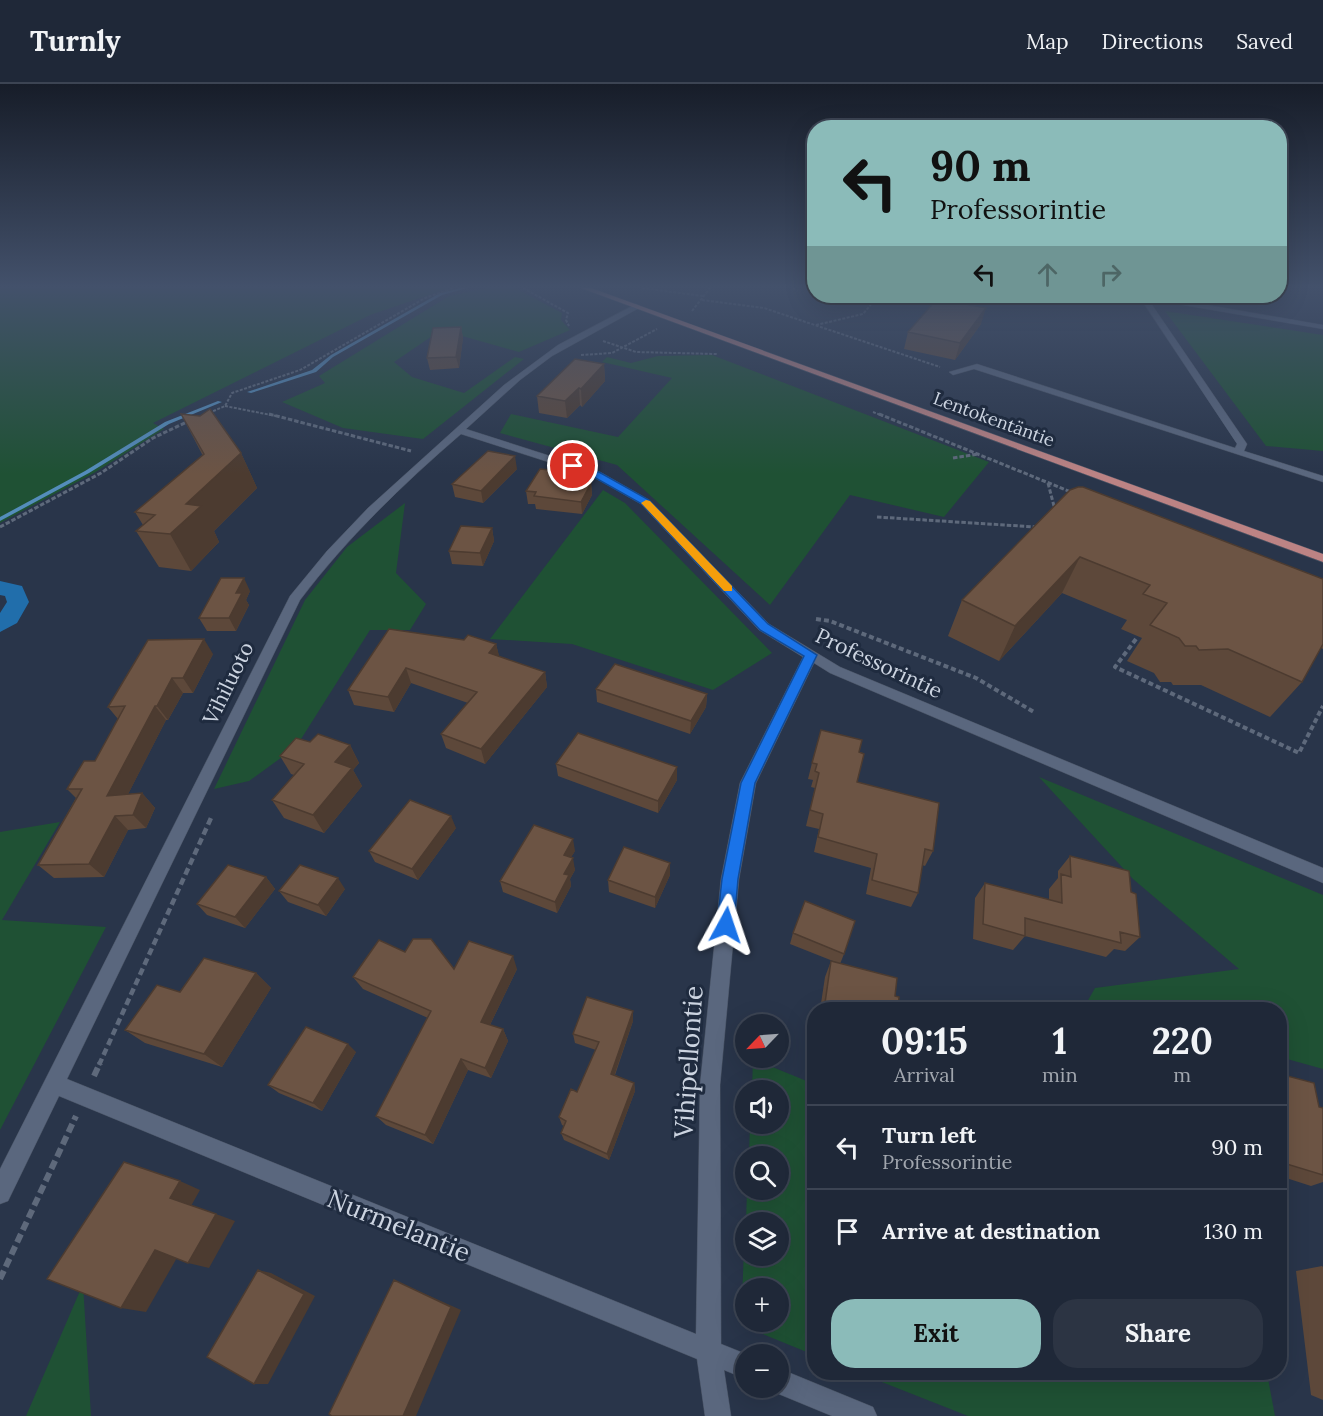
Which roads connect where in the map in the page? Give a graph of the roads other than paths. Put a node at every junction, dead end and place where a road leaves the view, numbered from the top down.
1 (557, 350) edge
2 (757, 350) edge
3 (1178, 350) edge
4 (953, 372) road end
5 (459, 430) junction
6 (1238, 452) junction
7 (1323, 479) edge
8 (1323, 558) edge
9 (811, 655) junction
10 (1323, 876) edge
11 (53, 1083) junction
12 (0, 1193) edge
13 (708, 1352) junction
14 (735, 1363) edge
15 (789, 1385) edge
16 (718, 1416) edge
17 (864, 1416) edge

1 - 5 street, Vihiluoto
2 - 8 main road, Lentokentäntie
3 - 6 street
4 - 6 street
5 - 9 street, Professorintie
5 - 11 street, Vihiluoto
6 - 7 street
9 - 10 street, Professorintie
9 - 13 street, Vihipellontie
11 - 12 street, Vihiluoto
11 - 13 street, Nurmelantie
13 - 14 street, Nurmelantie
13 - 16 street, Vihipellontie
15 - 17 street

